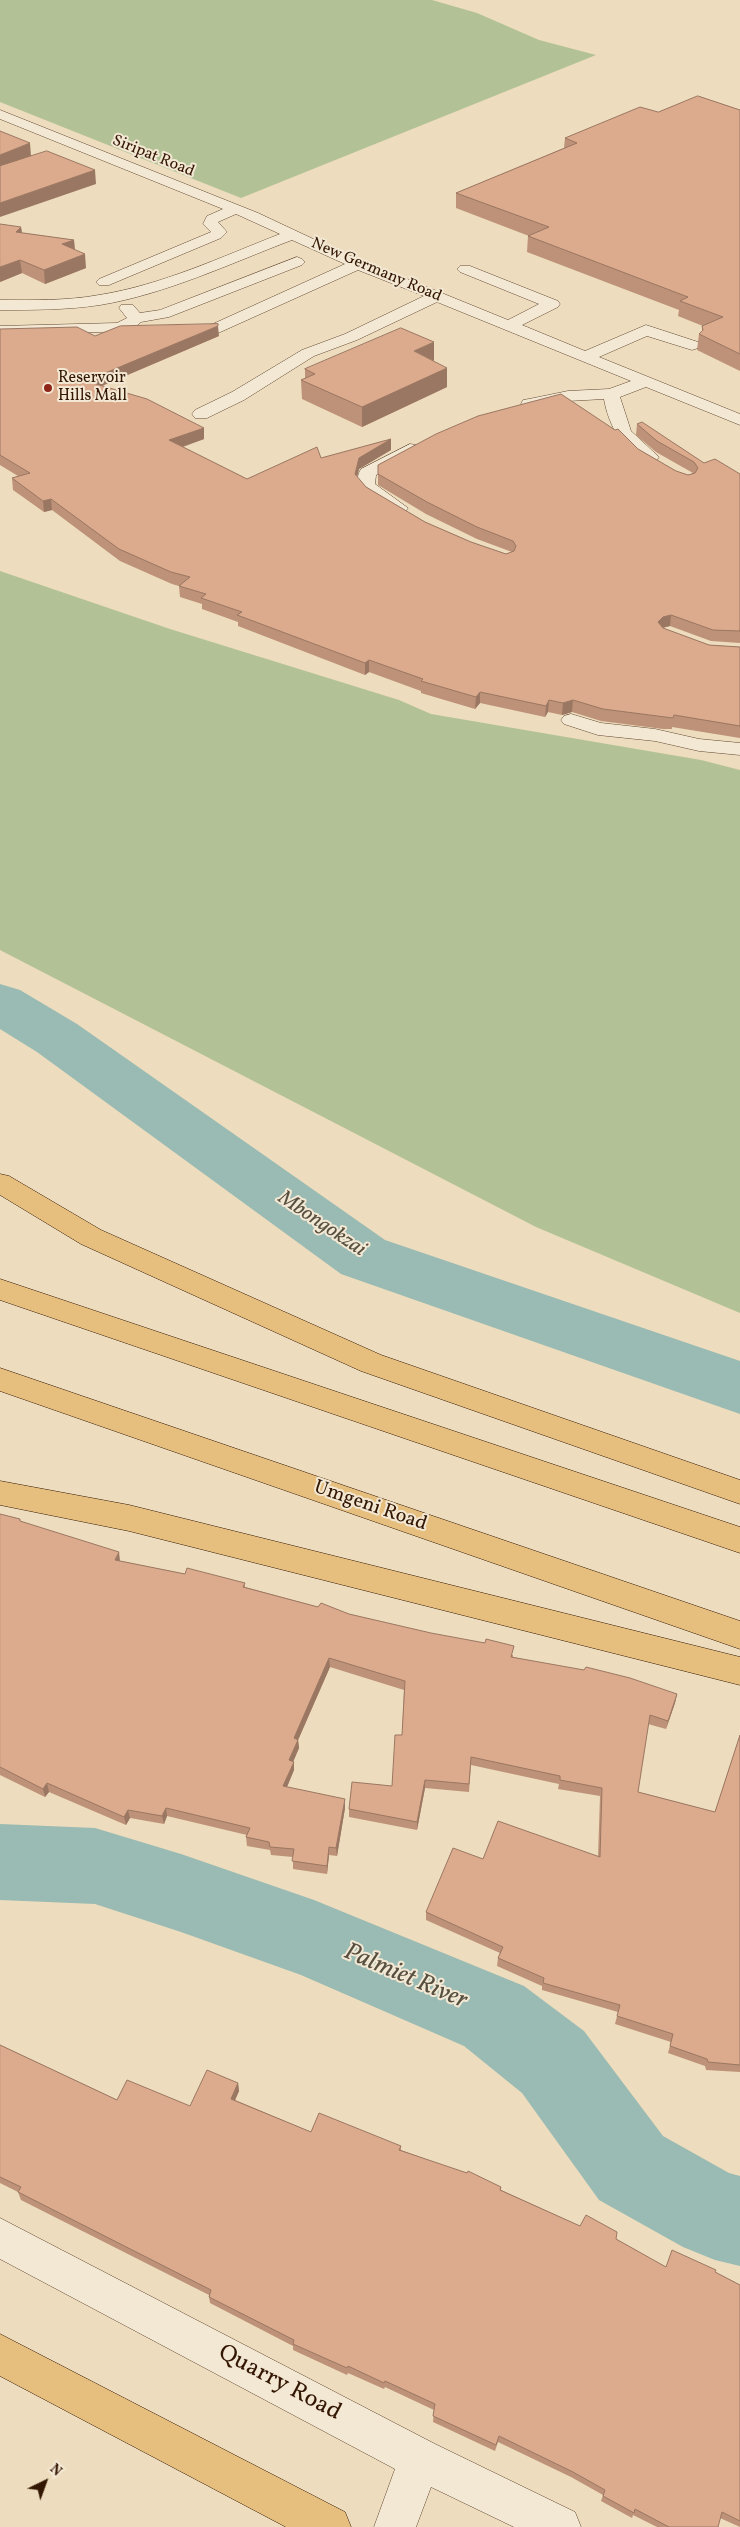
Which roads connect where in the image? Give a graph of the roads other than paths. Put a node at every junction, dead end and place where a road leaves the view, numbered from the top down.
1 (4, 118) edge
2 (81, 146) junction
3 (63, 152) dead end
4 (236, 209) junction
5 (292, 235) junction
6 (298, 262) dead end
7 (358, 264) junction
8 (465, 269) dead end
9 (104, 282) dead end
10 (437, 296) junction
11 (114, 298) junction
12 (0, 305) edge
13 (136, 318) junction
14 (508, 326) junction
15 (0, 331) edge
16 (210, 331) edge
17 (692, 345) dead end
18 (585, 357) junction
19 (645, 382) junction
20 (611, 394) junction
21 (514, 408) edge
22 (201, 414) dead end
23 (740, 420) edge
24 (424, 441) edge
25 (661, 464) edge
26 (415, 517) edge
27 (571, 720) dead end
28 (740, 749) edge
29 (0, 1184) edge
30 (0, 1289) edge
31 (0, 1380) edge
32 (740, 1492) edge
33 (0, 1493) edge
34 (740, 1540) edge
35 (740, 1636) edge
36 (740, 1671) edge
37 (0, 2238) edge
38 (0, 2354) edge
39 (420, 2459) junction
40 (330, 2527) edge
41 (394, 2527) edge
42 (560, 2527) edge

1 - 2 street, Siripat Road
2 - 3 street
2 - 4 street, Siripat Road
4 - 5 street, Siripat Road
4 - 9 street
5 - 7 street, New Germany Road
5 - 11 street, New Germany Road
6 - 13 street
7 - 10 street, New Germany Road
7 - 16 street
8 - 14 street
10 - 14 street, New Germany Road
10 - 22 street
11 - 12 street, New Germany Road
11 - 13 street
13 - 15 street
14 - 18 street, New Germany Road
17 - 18 street
18 - 19 street, New Germany Road
19 - 20 street
19 - 23 street, New Germany Road
20 - 21 street
20 - 25 street
24 - 26 street
27 - 28 street
29 - 32 main road
30 - 34 main road
31 - 35 main road, Umgeni Road
33 - 36 main road
37 - 39 street, Quarry Road
38 - 40 main road
39 - 41 street
39 - 42 street, Quarry Road

